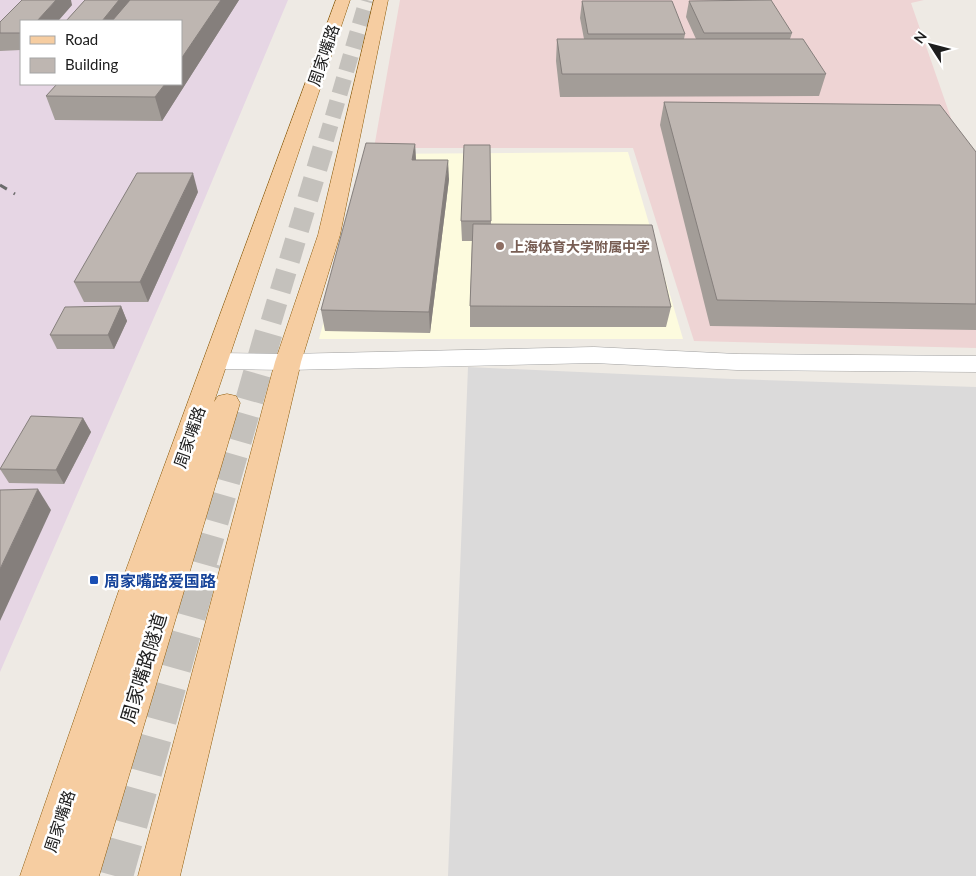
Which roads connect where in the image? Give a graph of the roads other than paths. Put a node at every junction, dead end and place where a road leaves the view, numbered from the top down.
1 (343, 0) edge
2 (381, 0) edge
3 (216, 361) junction
4 (288, 362) junction
5 (976, 364) edge
6 (227, 403) dead end
7 (40, 876) edge
8 (78, 876) edge
9 (159, 876) edge

1 - 3 main road, 周家嘴路
2 - 4 main road
3 - 4 street
3 - 7 main road, 周家嘴路
4 - 5 street
4 - 9 main road
6 - 8 main road, 周家嘴路隧道

